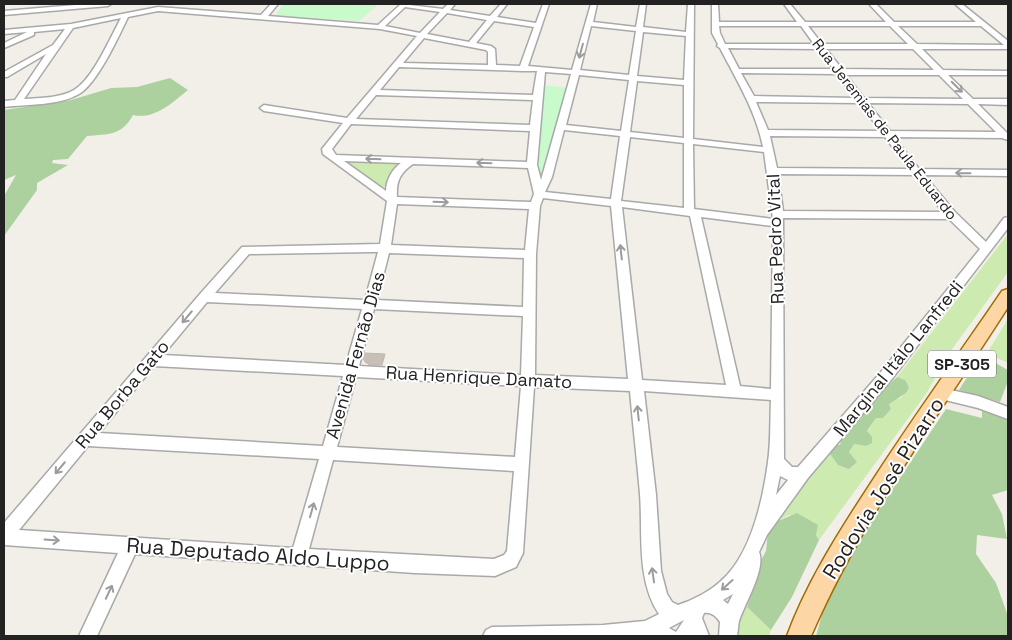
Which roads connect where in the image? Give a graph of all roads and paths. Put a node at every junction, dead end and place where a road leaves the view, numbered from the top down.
1 (107, 4) edge
2 (275, 4) edge
3 (405, 4) edge
4 (452, 4) edge
5 (504, 4) edge
6 (546, 4) edge
7 (594, 4) edge
8 (643, 4) edge
9 (691, 4) edge
10 (715, 4) edge
11 (787, 4) edge
12 (797, 4) edge
13 (872, 4) edge
14 (958, 4) edge
15 (158, 7) edge
16 (445, 12) junction
17 (4, 13) edge
18 (125, 17) junction
19 (263, 17) junction
20 (493, 18) junction
21 (588, 24) junction
22 (715, 24) junction
23 (802, 24) junction
24 (893, 24) junction
25 (984, 24) junction
26 (537, 25) junction
27 (71, 26) junction
28 (380, 27) junction
29 (37, 29) junction
30 (640, 29) junction
31 (4, 32) edge
32 (689, 34) junction
33 (422, 35) junction
34 (471, 44) junction
35 (4, 46) edge
36 (56, 46) junction
37 (721, 46) junction
38 (820, 46) junction
39 (1008, 46) edge
40 (916, 47) junction
41 (399, 65) junction
42 (492, 68) junction
43 (523, 69) junction
44 (541, 69) junction
45 (735, 71) junction
46 (575, 72) junction
47 (840, 72) junction
48 (943, 73) junction
49 (1008, 73) edge
50 (4, 75) edge
51 (633, 78) junction
52 (688, 83) junction
53 (376, 92) junction
54 (537, 98) junction
55 (751, 99) junction
56 (18, 102) junction
57 (862, 102) junction
58 (971, 102) junction
59 (1008, 102) edge
60 (4, 104) edge
61 (264, 108) dead end
62 (349, 120) junction
63 (561, 127) junction
64 (534, 128) junction
65 (624, 133) junction
66 (765, 133) junction
67 (888, 134) junction
68 (1006, 137) edge
69 (688, 140) junction
70 (768, 150) junction
71 (333, 158) junction
72 (412, 160) junction
73 (532, 165) junction
74 (773, 172) junction
75 (917, 172) junction
76 (1008, 174) edge
77 (392, 200) junction
78 (537, 200) junction
79 (616, 203) junction
80 (692, 213) junction
81 (953, 216) junction
82 (777, 219) junction
83 (1008, 221) edge
84 (385, 248) junction
85 (987, 249) junction
86 (530, 254) junction
87 (1008, 295) edge
88 (204, 297) junction
89 (369, 304) junction
90 (530, 312) junction
91 (151, 360) junction
92 (351, 371) junction
93 (528, 381) junction
94 (635, 385) junction
95 (734, 391) junction
96 (778, 394) junction
97 (942, 394) junction
98 (1008, 413) edge
99 (84, 439) junction
100 (328, 454) junction
101 (776, 461) junction
102 (521, 464) junction
103 (803, 473) junction
104 (762, 530) junction
105 (4, 536) edge
106 (130, 546) junction
107 (299, 557) junction
108 (677, 614) junction
109 (695, 622) edge
110 (646, 630) junction
111 (729, 630) edge
112 (604, 635) edge
113 (88, 636) edge
114 (492, 636) edge
115 (668, 636) edge
116 (799, 636) edge

1 - 17 street
2 - 19 street
3 - 16 street
3 - 28 street
4 - 16 street
5 - 20 street
6 - 26 street
7 - 21 street
8 - 30 street
9 - 32 street
10 - 22 street, Rua Pedro Vital
11 - 12 street
11 - 23 street, Rua Jeremias de Paula Eduardo
13 - 24 street
14 - 25 street
15 - 18 street
15 - 19 street
16 - 20 street
16 - 33 street
18 - 27 street
18 - 56 street
19 - 28 street
20 - 26 street
20 - 34 street
21 - 30 street
21 -> 46 street
22 - 23 street
22 - 37 street, Rua Pedro Vital
23 - 24 street
23 - 38 street, Rua Jeremias de Paula Eduardo
24 - 25 street
24 - 40 street
25 - 39 street
26 - 43 street
27 - 29 street
27 - 36 street
28 - 33 street
29 - 31 street
29 - 35 street
30 - 32 street
30 - 51 street
32 - 52 street
33 - 34 street
33 - 41 street
34 - 42 street
36 - 50 street
36 - 56 street
37 - 38 street
37 - 45 street, Rua Pedro Vital
38 - 40 street
38 - 47 street, Rua Jeremias de Paula Eduardo
39 - 40 street
40 - 48 street
41 - 42 street
41 - 53 street
42 - 43 street
43 - 44 street
44 - 46 street
44 - 54 street
45 - 47 street
45 - 55 street, Rua Pedro Vital
46 - 51 street
46 - 63 street
47 - 48 street
47 - 57 street, Rua Jeremias de Paula Eduardo
48 - 49 street
48 -> 58 street
51 - 52 street
51 - 65 street
52 - 69 street
53 - 54 street
53 - 62 street
54 - 64 street
55 - 57 street
55 - 66 street, Rua Pedro Vital
56 - 60 street
57 - 58 street
57 - 67 street, Rua Jeremias de Paula Eduardo
58 - 59 street
58 - 68 street
61 - 62 street
62 - 64 street
62 - 71 street
63 - 65 street
63 - 78 street
64 - 73 street
65 - 69 street
65 - 79 street
66 - 67 street
66 - 70 street, Rua Pedro Vital
67 - 68 street
67 - 75 street, Rua Jeremias de Paula Eduardo
69 - 70 street
69 - 80 street
70 - 74 street, Rua Pedro Vital
72 -> 71 street
71 - 77 street
73 -> 72 street
72 - 77 street, Avenida Fernão Dias
73 - 78 street
74 - 75 street
74 - 82 street, Rua Pedro Vital
76 -> 75 street
75 - 81 street, Rua Jeremias de Paula Eduardo
77 -> 78 street
77 - 84 street, Avenida Fernão Dias
78 - 79 street
78 - 86 street
79 - 80 street
94 -> 79 street
80 - 82 street
80 - 95 street
81 - 82 street
81 - 85 street, Rua Jeremias de Paula Eduardo
82 - 96 street, Rua Pedro Vital
83 - 85 street, Marginal Itálo Lanfredi
84 - 86 street
84 - 88 street, Rua Borba Gato
84 - 89 street, Avenida Fernão Dias
85 - 103 street, Marginal Itálo Lanfredi
86 - 90 street
87 - 97 main road, Rodovia José Pizarro / SP-305
88 - 89 street
88 -> 91 street, Rua Borba Gato
89 - 90 street
89 - 92 street, Avenida Fernão Dias
90 - 93 street
91 - 92 street, Rua Henrique Damato
91 - 99 street, Rua Borba Gato
92 - 93 street, Rua Henrique Damato
92 - 100 street, Avenida Fernão Dias
93 - 94 street, Rua Henrique Damato
93 - 102 street
94 - 95 street, Rua Henrique Damato
108 -> 94 street
95 - 96 street, Rua Henrique Damato
96 - 101 street, Rua Pedro Vital
97 - 98 street
97 - 116 main road, Rodovia José Pizarro / SP-305
99 - 100 street
99 -> 105 street, Rua Borba Gato
100 - 102 street
107 -> 100 street, Avenida Fernão Dias
101 - 103 street
101 - 104 street, Rua Pedro Vital
102 - 107 street, Rua Deputado Aldo Luppo
103 - 104 street, Marginal Itálo Lanfredi
104 -> 109 street
104 - 111 street
105 -> 106 street, Rua Deputado Aldo Luppo
106 - 107 street, Rua Deputado Aldo Luppo
113 -> 106 street
108 - 109 street
108 - 110 street
109 - 111 street
110 - 112 street
110 - 115 street
112 - 114 street

